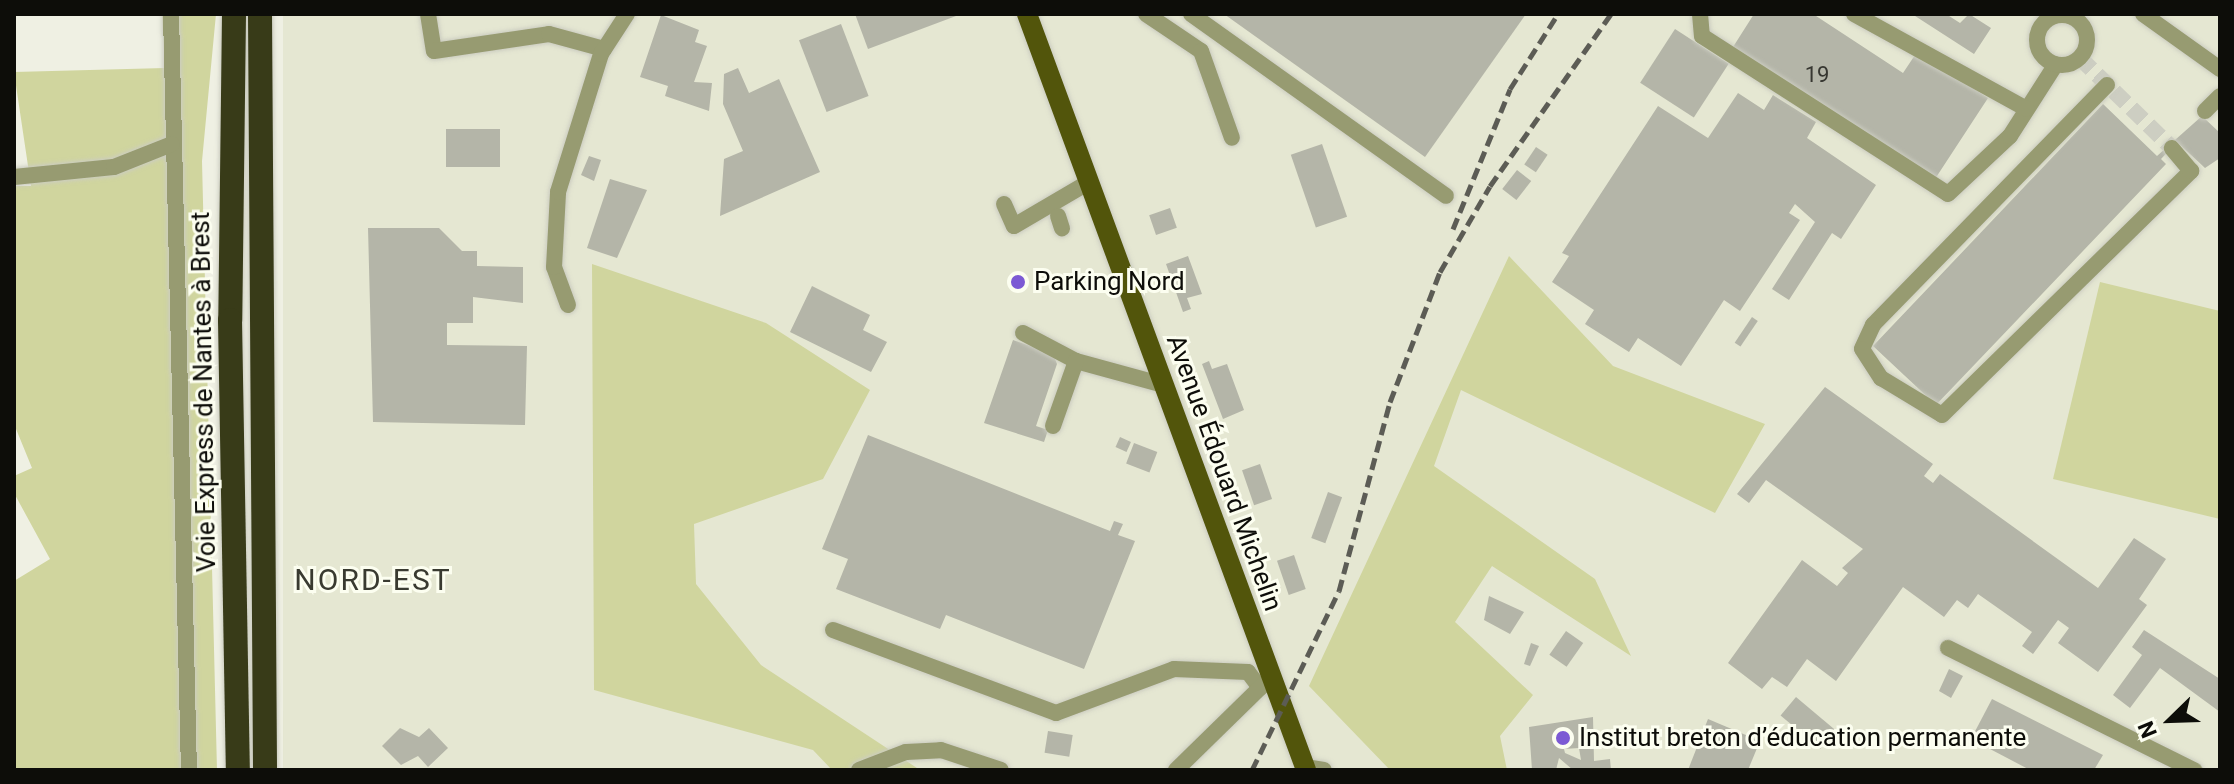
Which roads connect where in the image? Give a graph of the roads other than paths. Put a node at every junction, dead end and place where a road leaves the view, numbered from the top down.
1 (171, 14) edge
2 (234, 14) edge
3 (260, 14) edge
4 (428, 14) edge
5 (627, 14) edge
6 (1027, 14) edge
7 (1146, 14) edge
8 (1191, 14) edge
9 (1700, 14) edge
10 (1854, 14) edge
11 (2143, 14) edge
12 (2037, 19) edge
13 (604, 49) junction
14 (2056, 64) junction
15 (2220, 69) edge
16 (2107, 85) dead end
17 (2220, 96) edge
18 (2027, 109) junction
19 (2205, 111) dead end
20 (1232, 138) dead end
21 (172, 144) junction
22 (2172, 148) tunnel mouth
23 (14, 177) edge
24 (1089, 182) junction
25 (1446, 196) dead end
26 (1004, 204) dead end
27 (1097, 205) junction
28 (1055, 219) junction
29 (568, 305) dead end
30 (1023, 333) dead end
31 (1076, 361) junction
32 (1164, 385) junction
33 (1053, 426) dead end
34 (833, 630) dead end
35 (1948, 648) dead end
36 (1265, 683) junction
37 (1311, 769) edge
38 (189, 770) edge
39 (238, 770) edge
40 (265, 770) edge
41 (859, 770) edge
42 (1001, 770) edge
43 (1176, 770) edge
44 (2194, 770) edge

1 - 21 street
2 - 39 highway, Voie Express de Nantes à Brest
3 - 40 highway, Voie Express de Nantes à Brest
4 - 13 street
5 - 13 street
6 - 24 main road, Avenue Édouard Michelin
7 - 20 street
8 - 25 street
9 - 18 street
10 - 18 street
11 - 15 street
12 - 14 street
12 - 14 street
13 - 29 street
14 - 18 street
16 - 22 street
17 - 19 street
21 - 23 street
21 - 38 street
24 - 27 main road, Avenue Édouard Michelin
24 - 28 street
26 - 28 street
27 - 28 street
27 - 32 main road, Avenue Édouard Michelin
30 - 31 street
31 - 32 street
31 - 33 street
32 - 36 main road, Avenue Édouard Michelin
34 - 36 street
35 - 44 street
36 - 37 main road, Avenue Édouard Michelin
36 - 43 street
41 - 42 street

